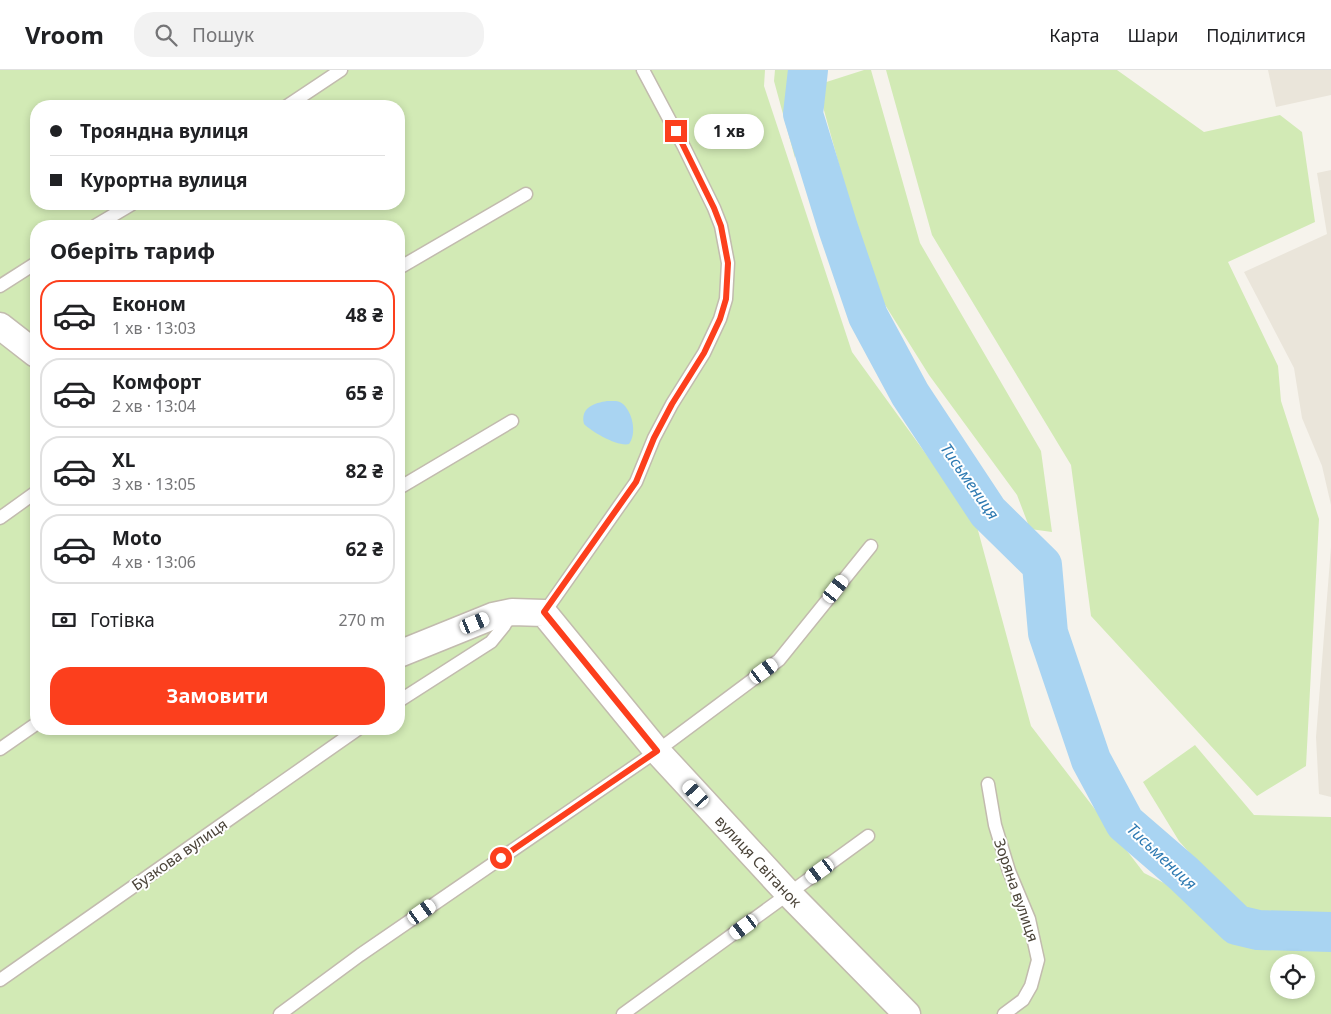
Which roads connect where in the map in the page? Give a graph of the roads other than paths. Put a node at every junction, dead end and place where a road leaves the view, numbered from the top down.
1 (341, 70) edge
2 (643, 70) edge
3 (296, 100) edge
4 (526, 194) dead end
5 (122, 210) edge
6 (105, 220) edge
7 (405, 265) edge
8 (30, 267) edge
9 (0, 286) edge
10 (0, 326) edge
11 (30, 349) edge
12 (512, 421) dead end
13 (405, 484) edge
14 (30, 496) edge
15 (0, 518) edge
16 (871, 546) dead end
17 (512, 612) junction
18 (544, 612) junction
19 (405, 652) edge
20 (405, 697) edge
21 (30, 728) edge
22 (349, 735) edge
23 (0, 749) edge
24 (657, 751) junction
25 (988, 784) dead end
26 (868, 836) dead end
27 (789, 894) junction
28 (0, 980) edge
29 (280, 1014) edge
30 (623, 1014) edge
31 (907, 1014) edge
32 (1004, 1014) edge

1 - 3 lane
2 - 18 lane
4 - 7 lane
5 - 6 lane
8 - 9 lane
10 - 11 street
12 - 13 lane
14 - 15 lane
16 - 24 lane
17 - 18 street
17 - 19 street
17 - 20 lane
18 - 24 street, вулиця Світанок
21 - 23 lane
22 - 28 lane, Бузкова вулиця
24 - 27 street, вулиця Світанок
24 - 29 lane
25 - 32 lane, Зоряна вулиця
26 - 27 lane
27 - 30 lane
27 - 31 street, вулиця Світанок

